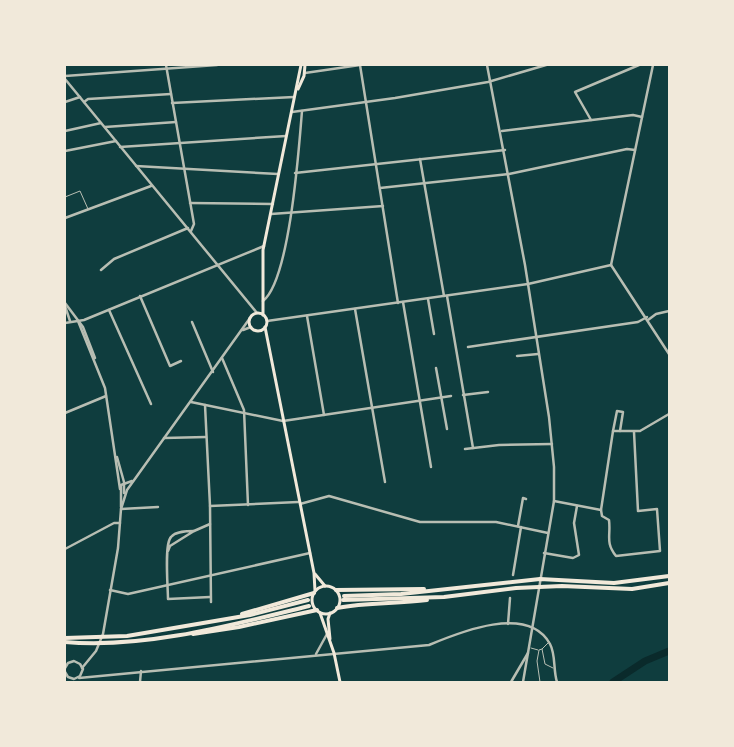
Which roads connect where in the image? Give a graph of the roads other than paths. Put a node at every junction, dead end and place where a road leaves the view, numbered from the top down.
1 (217, 65) edge
2 (303, 65) edge
3 (360, 65) edge
4 (487, 65) edge
5 (546, 65) edge
6 (639, 65) edge
7 (652, 65) edge
8 (166, 67) edge
9 (303, 73) junction
10 (65, 77) edge
11 (492, 82) junction
12 (171, 94) junction
13 (296, 97) junction
14 (80, 98) junction
15 (65, 102) edge
16 (84, 102) junction
17 (366, 102) junction
18 (172, 103) junction
19 (302, 110) junction
20 (292, 112) junction
21 (642, 116) junction
22 (591, 120) junction
23 (176, 122) junction
24 (102, 123) junction
25 (104, 127) junction
26 (65, 131) edge
27 (502, 131) junction
28 (288, 136) junction
29 (116, 141) junction
30 (179, 142) junction
31 (120, 146) junction
32 (505, 150) junction
33 (635, 150) junction
34 (65, 151) edge
35 (420, 159) junction
36 (376, 164) junction
37 (136, 166) junction
38 (184, 169) junction
39 (295, 173) junction
40 (280, 174) junction
41 (509, 174) junction
42 (424, 182) junction
43 (151, 186) junction
44 (380, 188) junction
45 (65, 197) edge
46 (190, 203) junction
47 (273, 204) junction
48 (383, 206) junction
49 (88, 209) junction
50 (290, 213) junction
51 (271, 214) junction
52 (65, 218) edge
53 (188, 228) junction
54 (191, 231) junction
55 (264, 246) junction
56 (218, 264) junction
57 (611, 265) junction
58 (101, 270) dead end
59 (528, 284) junction
60 (140, 296) junction
61 (446, 296) junction
62 (428, 299) junction
63 (263, 301) junction
64 (403, 302) junction
65 (398, 303) junction
66 (65, 305) edge
67 (109, 309) junction
68 (356, 309) junction
69 (669, 312) edge
70 (257, 313) junction
71 (263, 315) junction
72 (307, 316) junction
73 (250, 318) junction
74 (648, 319) junction
75 (78, 321) junction
76 (267, 321) junction
77 (70, 322) junction
78 (192, 322) dead end
79 (65, 323) edge
80 (251, 327) junction
81 (265, 327) junction
82 (240, 333) junction
83 (434, 334) dead end
84 (536, 339) junction
85 (468, 347) dead end
86 (538, 354) junction
87 (669, 354) edge
88 (517, 356) dead end
89 (222, 358) junction
90 (181, 361) dead end
91 (436, 368) dead end
92 (213, 372) junction
93 (488, 392) dead end
94 (463, 395) junction
95 (106, 396) junction
96 (451, 396) dead end
97 (441, 398) junction
98 (420, 401) junction
99 (191, 402) junction
100 (151, 404) dead end
101 (205, 405) junction
102 (373, 408) junction
103 (65, 412) edge
104 (245, 413) junction
105 (669, 414) edge
106 (324, 415) junction
107 (283, 421) junction
108 (447, 429) dead end
109 (614, 431) junction
110 (620, 432) junction
111 (634, 432) junction
112 (206, 437) junction
113 (164, 438) junction
114 (552, 444) junction
115 (473, 448) junction
116 (465, 449) dead end
117 (431, 466) dead end
118 (133, 481) junction
119 (384, 482) dead end
120 (122, 485) junction
121 (129, 486) junction
122 (124, 497) junction
123 (526, 499) dead end
124 (554, 501) junction
125 (299, 503) junction
126 (248, 505) junction
127 (158, 506) dead end
128 (210, 506) junction
129 (577, 506) junction
130 (121, 509) junction
131 (600, 510) junction
132 (120, 523) junction
133 (210, 524) junction
134 (519, 527) junction
135 (194, 531) junction
136 (548, 533) junction
137 (65, 549) edge
138 (168, 551) junction
139 (310, 553) junction
140 (544, 553) junction
141 (314, 573) junction
142 (513, 575) dead end
143 (669, 576) edge
144 (210, 577) junction
145 (669, 583) edge
146 (168, 586) junction
147 (324, 586) junction
148 (110, 590) junction
149 (336, 590) junction
150 (441, 590) junction
151 (315, 592) junction
152 (210, 597) junction
153 (444, 597) junction
154 (510, 598) dead end
155 (308, 600) dead end
156 (211, 602) dead end
157 (309, 606) dead end
158 (337, 608) junction
159 (318, 611) junction
160 (330, 614) junction
161 (226, 619) junction
162 (508, 624) junction
163 (532, 628) junction
164 (327, 634) junction
165 (176, 635) junction
166 (65, 638) edge
167 (65, 642) edge
168 (549, 642) junction
169 (331, 647) junction
170 (531, 648) dead end
171 (539, 650) junction
172 (542, 650) junction
173 (334, 653) junction
174 (528, 653) junction
175 (316, 654) junction
176 (89, 659) junction
177 (78, 662) junction
178 (65, 668) edge
179 (554, 668) junction
180 (82, 670) junction
181 (141, 671) junction
182 (65, 674) edge
183 (90, 677) junction
184 (79, 678) junction
185 (71, 680) edge
186 (140, 682) edge
187 (340, 682) edge
188 (512, 682) edge
189 (523, 682) edge
190 (540, 682) edge
191 (557, 682) edge

1 - 8 street
2 - 9 main road
3 - 9 street
3 - 17 street
4 - 11 street
5 - 11 street
6 - 22 street
7 - 21 street
8 - 10 street
8 - 12 street
9 - 13 main road
10 - 14 street
11 - 17 street
11 - 27 street
12 - 16 street
12 - 18 street
13 - 18 street
13 - 20 main road
14 - 15 street
14 - 16 street
16 - 24 street
17 - 19 street
17 - 36 street
18 - 23 street
19 - 20 street
19 - 39 street
20 - 28 main road
21 - 22 street
21 - 33 street
22 - 27 street
23 - 25 street
23 - 30 street
24 - 25 street
24 - 26 street
25 - 29 street
27 - 32 street
28 - 30 street
28 - 40 main road
29 - 31 street
29 - 34 street
30 - 31 street
30 - 38 street
31 - 37 street
32 - 35 street
32 - 41 street
33 - 41 street
33 - 57 street
35 - 36 street
35 - 42 street
36 - 39 street
36 - 44 street
37 - 38 street
37 - 43 street
38 - 40 street
38 - 46 street
39 - 50 street
40 - 47 main road
41 - 42 street
41 - 59 street
42 - 44 street
42 - 61 street
43 - 49 street
43 - 53 street
44 - 48 street
45 - 49 lane
46 - 47 street
46 - 54 street
47 - 51 main road
48 - 50 street
48 - 65 street
49 - 52 street
50 - 51 street
50 - 63 street
51 - 55 main road
53 - 54 street
53 - 58 street
54 - 56 street
55 - 56 street
55 - 63 main road
56 - 60 street
56 - 70 street
57 - 59 street
57 - 74 street
59 - 61 street
59 - 84 street
60 - 67 street
60 - 90 street
61 - 62 street
61 - 94 street
62 - 64 street
62 - 83 street
63 - 71 main road
64 - 65 street
64 - 98 street
65 - 68 street
66 - 75 street
66 - 77 street
67 - 75 street
67 - 100 street
68 - 72 street
68 - 102 street
69 - 74 street
70 - 71 main road
70 - 73 main road
71 - 76 main road
72 - 76 street
72 - 106 street
73 - 80 main road
73 - 82 street
74 - 84 street
74 - 87 street
75 - 77 street
75 - 95 street
76 - 81 main road
77 - 79 street
78 - 92 street
80 - 81 main road
80 - 82 street
81 - 107 main road
82 - 89 street
84 - 85 street
84 - 86 street
86 - 88 street
86 - 114 street
89 - 92 street
89 - 104 street
91 - 97 street
92 - 99 street
93 - 94 street
94 - 115 street
95 - 103 street
95 - 120 street
96 - 97 street
97 - 98 street
97 - 108 street
98 - 102 street
98 - 117 street
99 - 101 street
99 - 113 street
101 - 104 street
101 - 112 street
102 - 106 street
102 - 119 street
104 - 107 street
104 - 126 street
105 - 111 street
106 - 107 street
107 - 125 main road
109 - 110 street
109 - 110 street
109 - 131 street
110 - 111 street
111 - 131 street
112 - 113 street
112 - 128 street
113 - 118 street
114 - 115 street
114 - 124 street
115 - 116 street
118 - 120 street
118 - 121 street
120 - 121 street
120 - 122 street
120 - 130 street
121 - 122 street
122 - 130 street
123 - 134 street
124 - 129 street
124 - 136 street
125 - 126 street
125 - 134 street
125 - 139 main road
126 - 128 street
127 - 130 street
128 - 133 street
129 - 131 street
129 - 140 street
130 - 132 street
132 - 137 street
132 - 148 street
133 - 135 street
133 - 144 street
134 - 136 street
134 - 142 street
135 - 138 street
135 - 138 street
136 - 140 street
138 - 146 street
139 - 141 main road
139 - 144 street
140 - 163 street
141 - 147 main road
141 - 151 main road
143 - 150 main road
144 - 146 street
144 - 152 street
145 - 153 main road
146 - 148 street
146 - 152 street
147 - 149 main road
147 - 151 main road
148 - 176 street
149 - 150 main road
149 - 158 main road
150 - 153 main road
151 - 159 main road
151 - 161 main road
152 - 156 street
153 - 158 main road
154 - 162 street
155 - 161 main road
157 - 165 main road
158 - 160 main road
159 - 160 main road
159 - 164 main road
159 - 165 main road
160 - 169 main road
161 - 166 main road
162 - 163 street
162 - 173 street
163 - 168 street
163 - 174 street
164 - 169 main road
164 - 175 street
165 - 167 main road
168 - 172 lane
168 - 179 street
169 - 173 main road
170 - 171 lane
171 - 172 lane
171 - 190 lane
172 - 179 lane
173 - 175 street
173 - 187 main road
174 - 188 street
174 - 189 street
175 - 181 street
176 - 177 street
176 - 180 street
177 - 178 street
177 - 180 street
179 - 191 street
180 - 183 street
180 - 184 street
181 - 183 street
181 - 186 street
182 - 185 street
183 - 184 street
184 - 185 street

